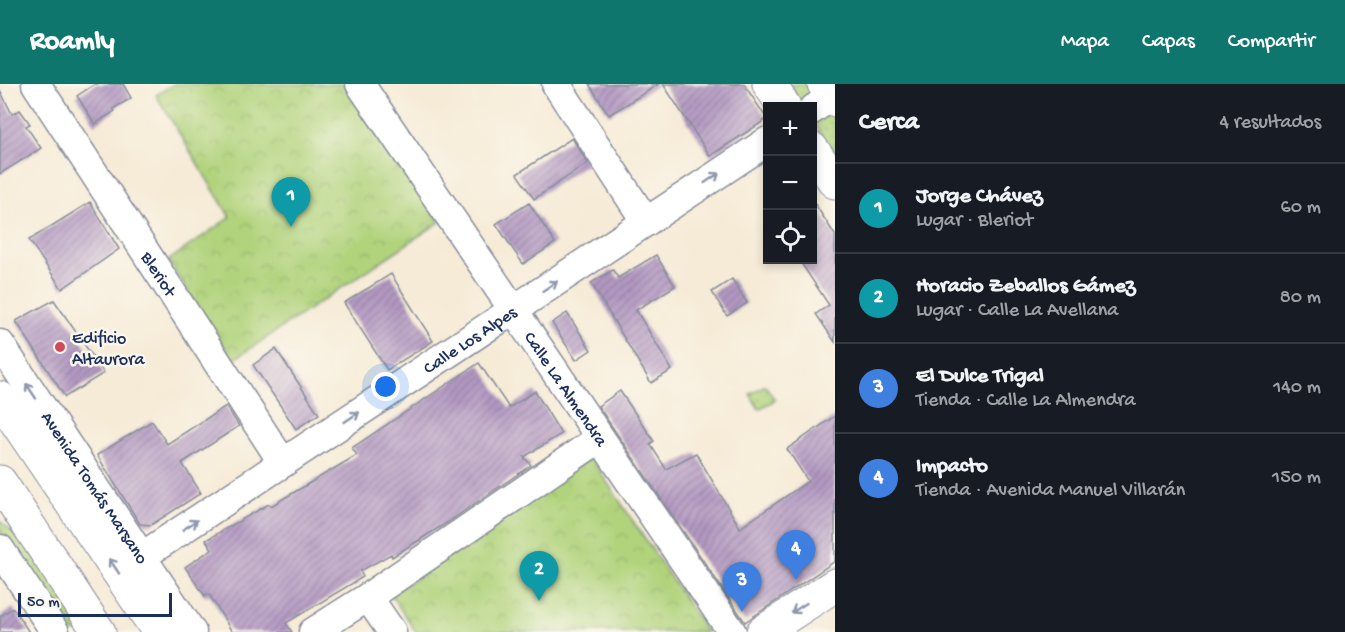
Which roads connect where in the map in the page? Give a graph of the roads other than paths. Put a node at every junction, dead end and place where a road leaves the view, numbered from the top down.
1 (36, 84) edge
2 (360, 84) edge
3 (556, 84) edge
4 (769, 84) edge
5 (780, 102) edge
6 (763, 144) edge
7 (817, 155) edge
8 (835, 182) edge
9 (646, 222) junction
10 (513, 310) junction
11 (0, 344) edge
12 (0, 398) edge
13 (600, 438) junction
14 (283, 463) junction
15 (0, 482) edge
16 (0, 507) edge
17 (37, 538) junction
18 (0, 549) edge
19 (141, 557) junction
20 (835, 585) edge
21 (368, 597) junction
22 (55, 632) edge
23 (99, 632) edge
24 (159, 632) edge
25 (192, 632) edge
26 (313, 632) edge
27 (392, 632) edge
28 (732, 632) edge
29 (763, 632) edge

1 - 14 street, Bleriot
2 - 10 street, Calle La Almendra
3 - 9 street
4 - 5 main road
9 -> 6 street, Calle Los Alpes
7 - 8 main road
10 -> 9 street, Calle Los Alpes
10 - 13 street, Calle La Almendra
14 -> 10 street, Calle Los Alpes
19 -> 11 street, Avenida Tomás Marsano
24 -> 12 main road, Avenida Tomás Marsano
13 - 21 street
13 - 28 street, Calle La Almendra
19 -> 14 street, Calle Los Alpes
15 - 17 main road
16 - 17 main road
17 - 23 main road
18 - 22 street
19 - 25 street, Avenida Tomás Marsano
20 -> 29 main road
21 - 26 street
21 - 27 street

